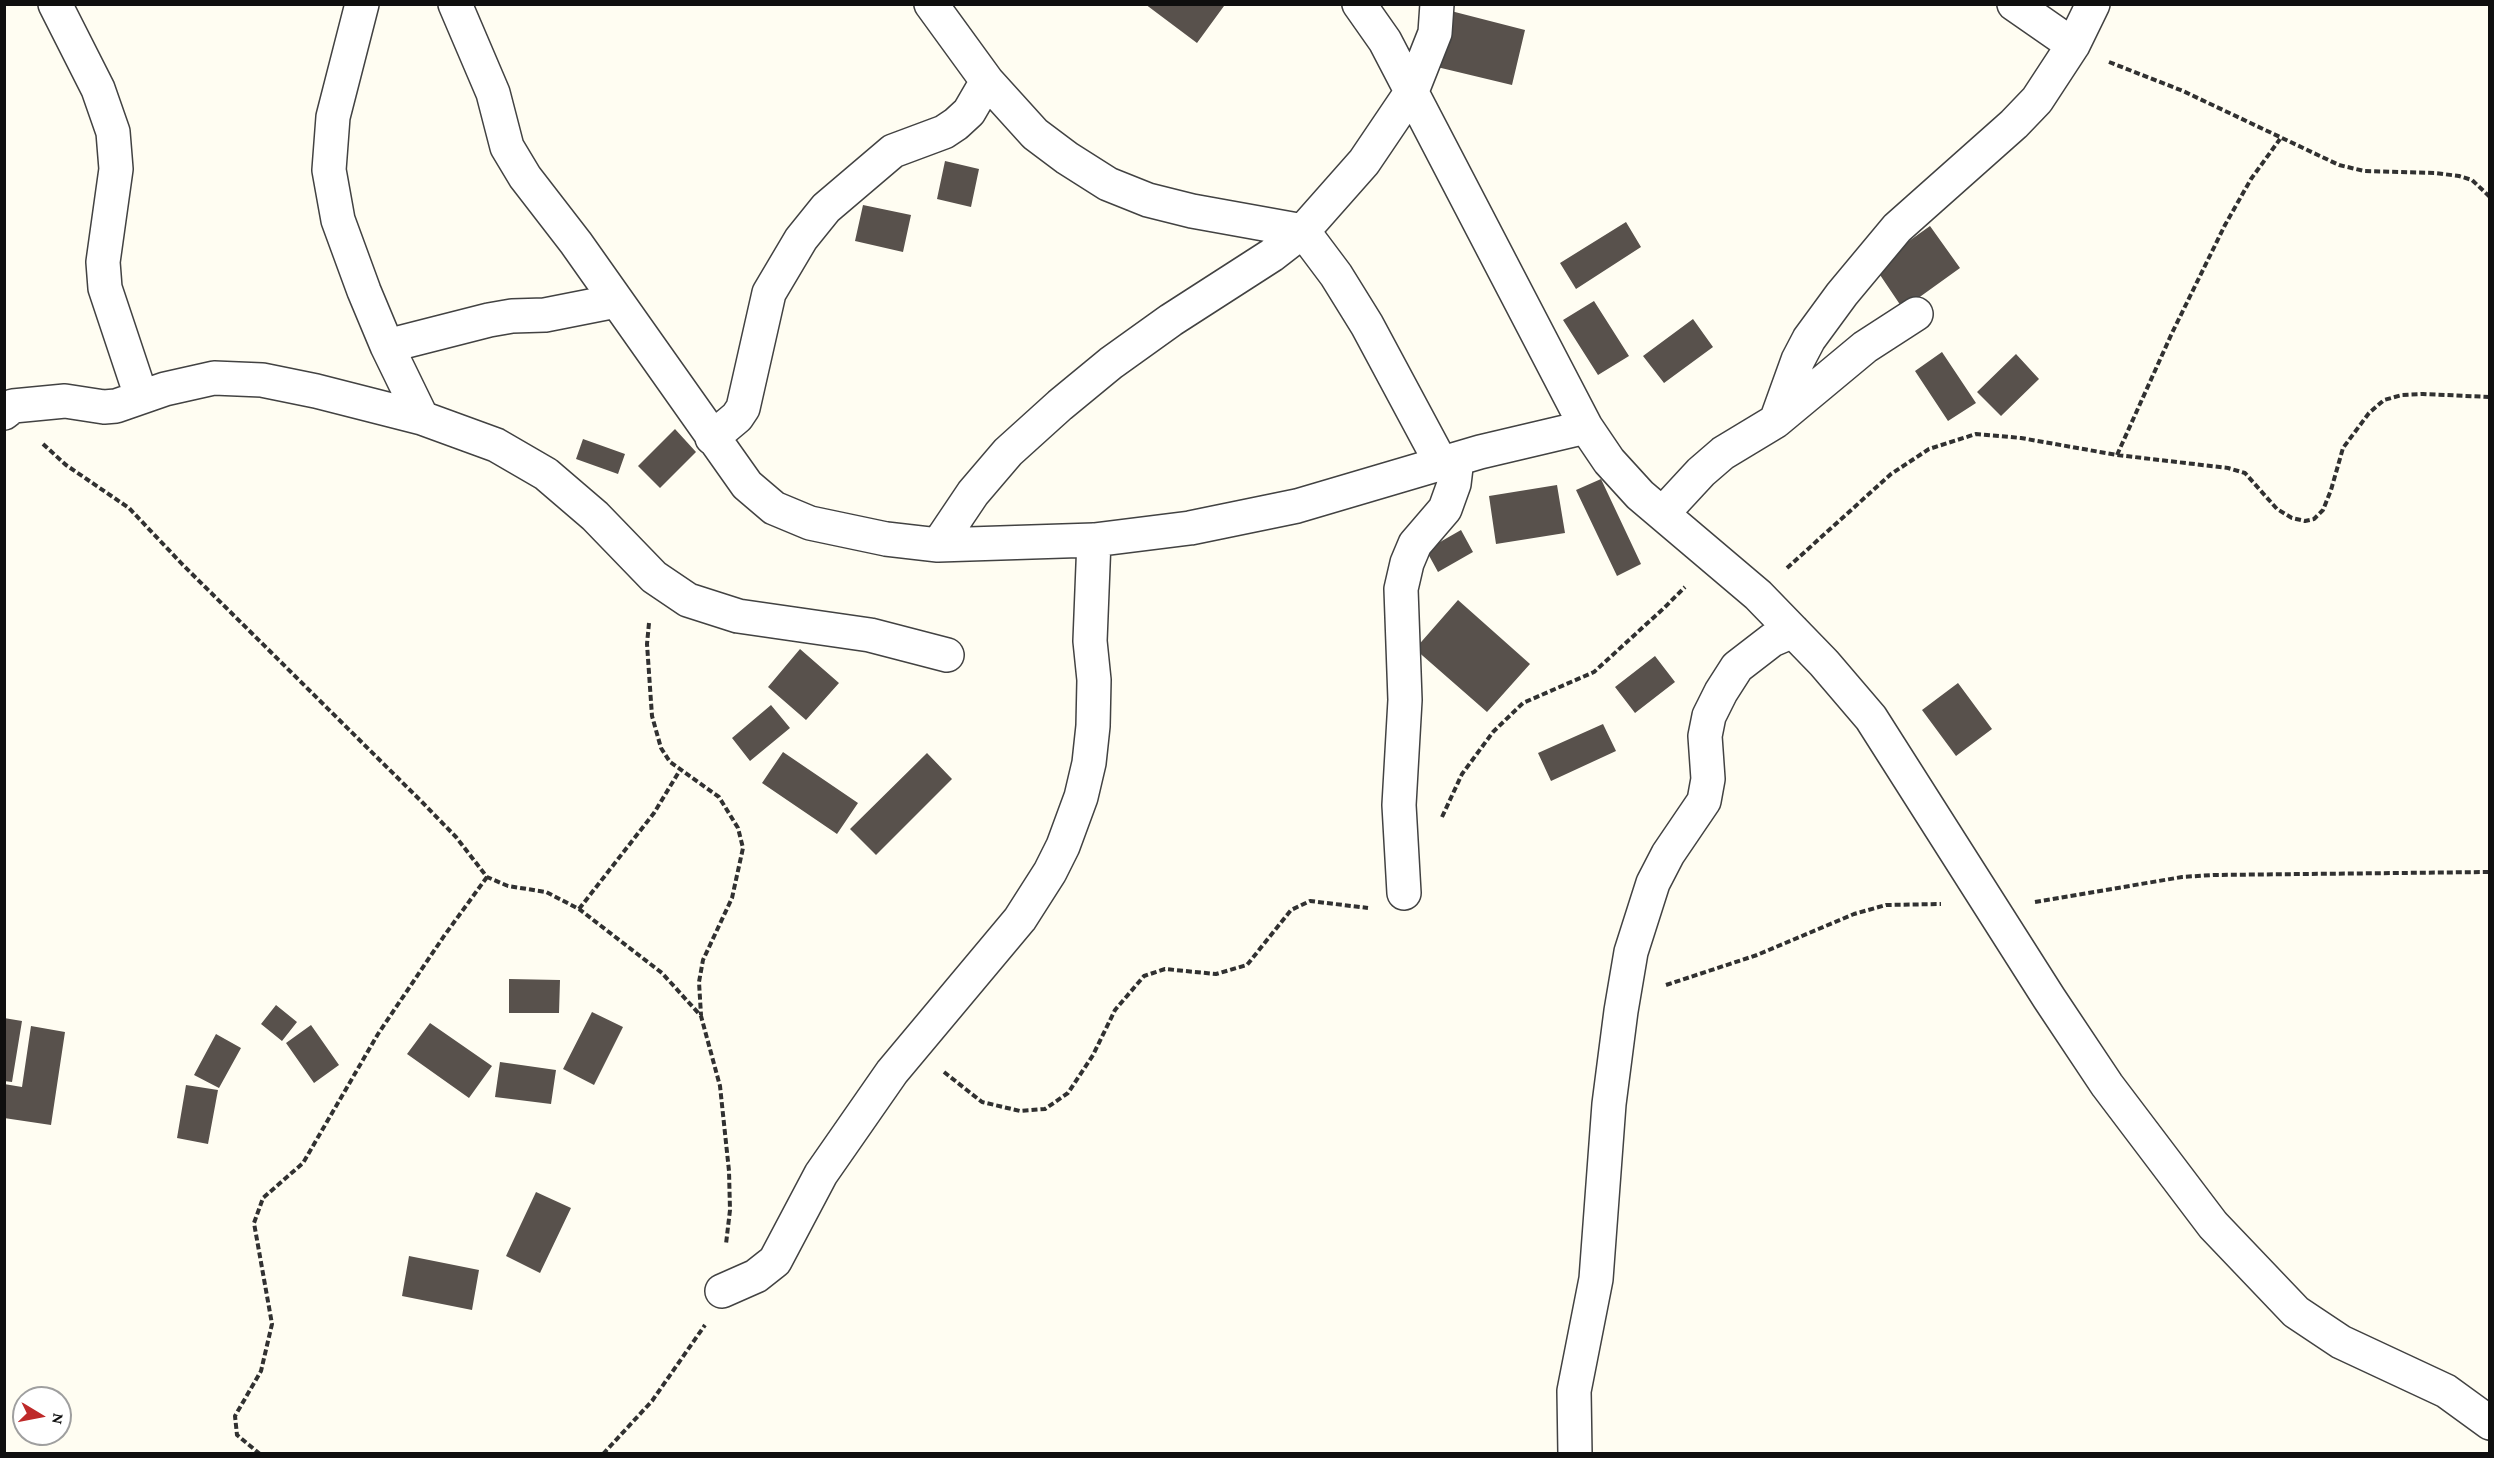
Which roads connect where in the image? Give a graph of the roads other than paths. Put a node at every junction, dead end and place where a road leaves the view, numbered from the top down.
1 (55, 4) edge
2 (362, 4) edge
3 (455, 4) edge
4 (931, 4) edge
5 (1359, 4) edge
6 (1437, 4) edge
7 (2014, 4) edge
8 (2093, 4) edge
9 (2073, 45) junction
10 (987, 81) junction
11 (1412, 91) junction
12 (1303, 231) junction
13 (616, 301) junction
14 (1916, 314) dead end
15 (387, 346) junction
16 (141, 396) junction
17 (9, 409) edge
18 (422, 418) junction
19 (1776, 421) junction
20 (1586, 427) junction
21 (712, 438) junction
22 (1449, 461) junction
23 (1663, 513) junction
24 (1094, 540) junction
25 (938, 545) junction
26 (1793, 631) junction
27 (948, 655) dead end
28 (1404, 893) road end
29 (722, 1291) road end
30 (2490, 1423) edge
31 (1575, 1454) edge

1 - 16 street
2 - 15 street
3 - 13 street
4 - 10 street
5 - 11 street
6 - 11 street
7 - 9 street
8 - 9 street
9 - 19 street
10 - 12 street
10 - 21 street
11 - 12 street
11 - 20 street
12 - 22 street
12 - 25 street
13 - 15 street
13 - 21 street
14 - 19 street
15 - 18 street
16 - 17 street
16 - 18 street
18 - 27 street
19 - 23 street
20 - 22 street
20 - 23 street
21 - 25 street
22 - 24 street
22 - 28 street
23 - 26 street
24 - 25 street
24 - 29 street
26 - 30 street
26 - 31 street

